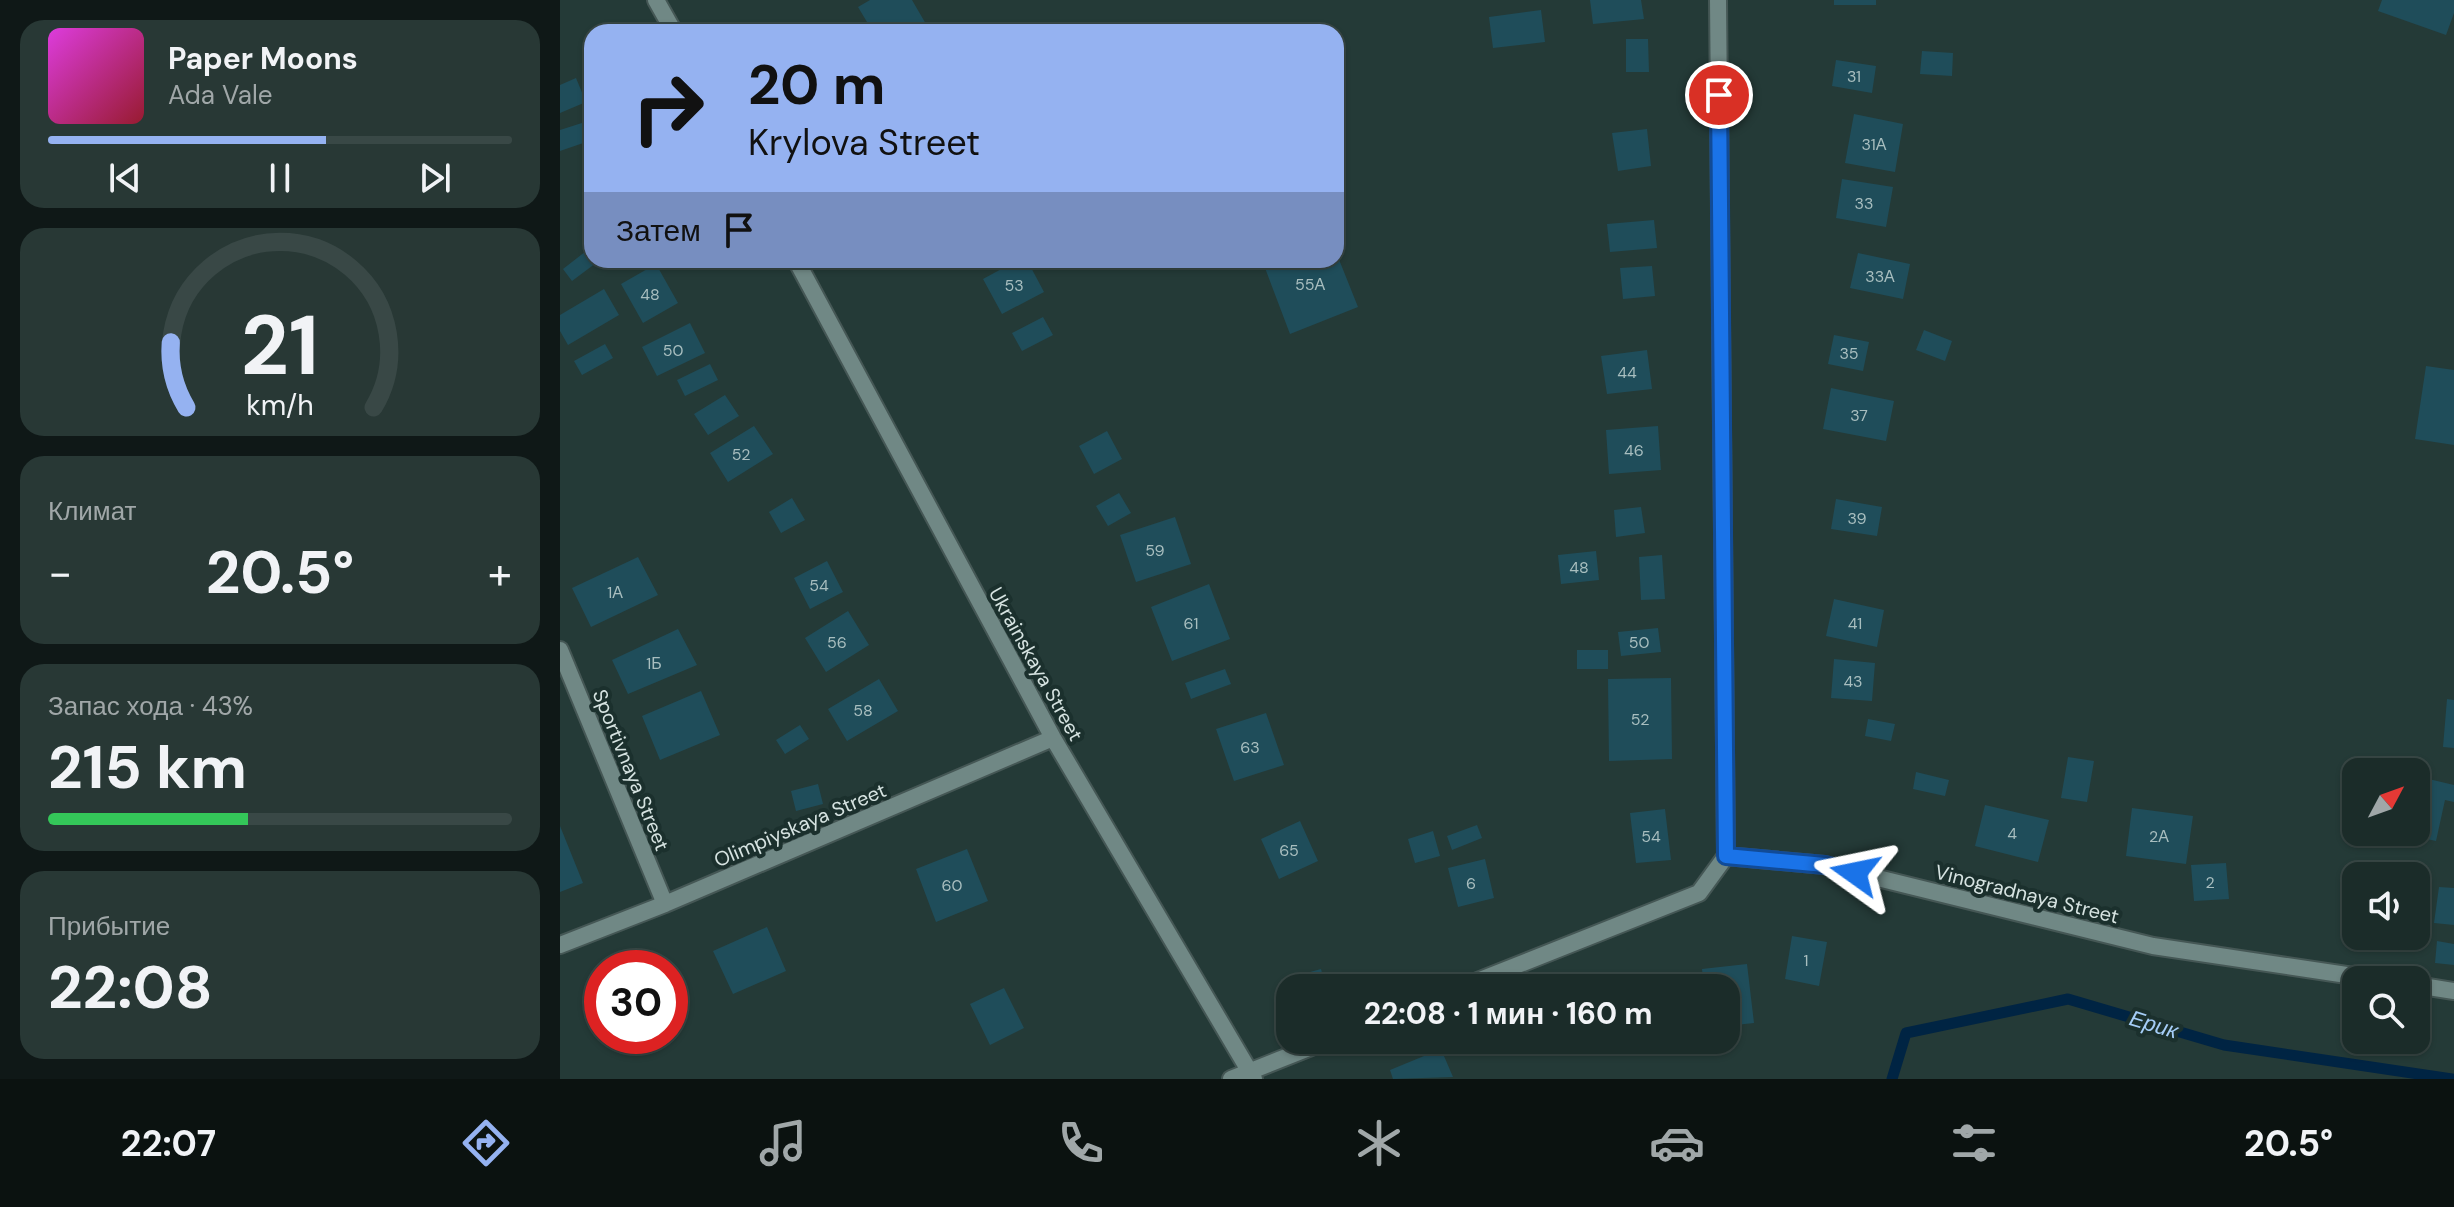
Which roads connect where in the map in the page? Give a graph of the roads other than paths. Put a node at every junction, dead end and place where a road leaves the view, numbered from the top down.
1 (656, 0) edge
2 (1718, 0) edge
3 (670, 24) edge
4 (800, 268) edge
5 (560, 650) edge
6 (1053, 738) junction
7 (1726, 856) junction
8 (665, 904) junction
9 (560, 945) edge
10 (1495, 974) edge
11 (2342, 974) edge
12 (2430, 987) edge
13 (2454, 991) edge
14 (1298, 1054) edge
15 (1251, 1075) edge
16 (1231, 1079) edge

1 - 3 street
2 - 7 street
4 - 6 street, Ukrainskaya Street
5 - 8 street, Sportivnaya Street
6 - 8 street, Olimpiyskaya Street
6 - 15 street, Ukrainskaya Street
7 - 10 street
7 - 11 street, Vinogradnaya Street
8 - 9 street, Olimpiyskaya Street
12 - 13 street
14 - 15 street
15 - 16 street

